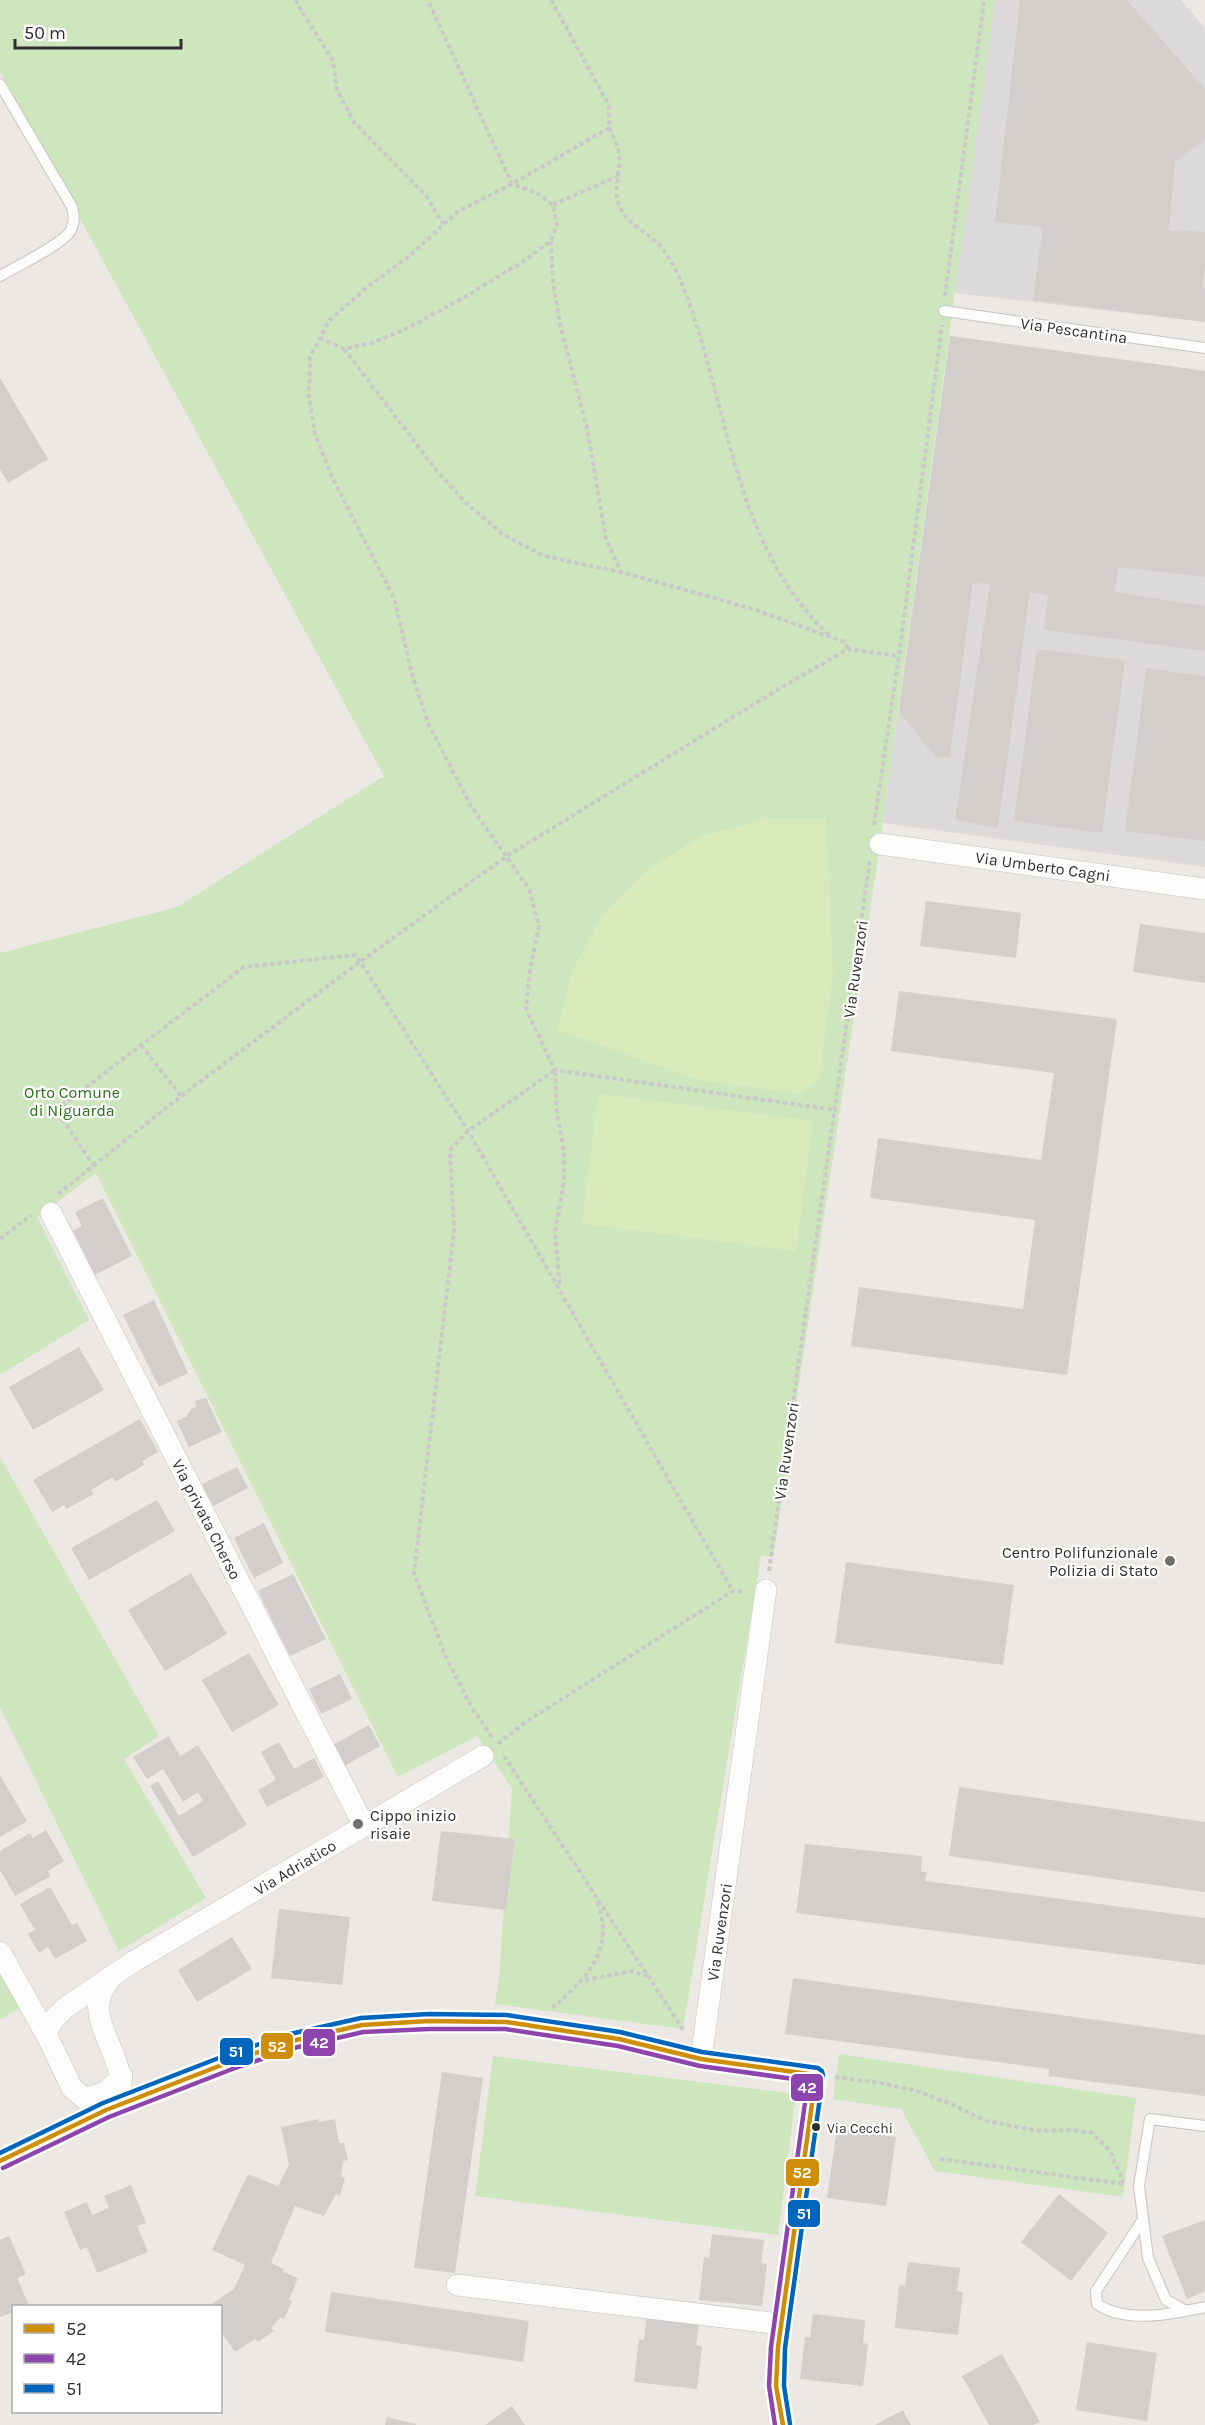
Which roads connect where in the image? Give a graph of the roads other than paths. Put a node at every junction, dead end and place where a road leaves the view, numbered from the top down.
1 (0, 84) edge
2 (0, 276) edge
3 (944, 311) road end
4 (1205, 348) edge
5 (875, 843) road end
6 (1205, 889) edge
7 (46, 1208) road end
8 (766, 1590) road end
9 (490, 1750) road end
10 (364, 1826) junction
11 (0, 1952) edge
12 (108, 1980) junction
13 (30, 2005) junction
14 (65, 2008) junction
15 (99, 2014) junction
16 (46, 2034) junction
17 (701, 2059) junction
18 (122, 2076) junction
19 (72, 2088) junction
20 (153, 2092) junction
21 (106, 2110) junction
22 (1205, 2126) edge
23 (64, 2130) junction
24 (0, 2161) edge
25 (1142, 2221) junction
26 (457, 2285) dead end
27 (1205, 2307) edge
28 (1186, 2311) junction
29 (781, 2324) junction
30 (783, 2425) edge

1 - 2 lane
3 - 4 lane, Via Pescantina
5 - 6 street, Via Umberto Cagni
7 - 10 street, Via privata Cherso
8 - 17 street, Via Ruvenzori
9 - 10 street, Via Adriatico
10 - 12 street, Via Adriatico
11 - 13 street
12 - 14 street, Via Adriatico
12 - 15 street
13 - 14 street
13 - 16 street
14 - 15 street
14 - 16 street, Via Adriatico
15 - 18 street
16 - 19 street
17 - 20 street
17 - 29 street
18 - 19 street
18 - 20 street
18 - 21 street
19 - 23 street
20 - 21 street
21 - 23 street
22 - 25 lane
23 - 24 street
25 - 28 lane
25 - 28 lane
26 - 29 street
27 - 28 lane
29 - 30 street

